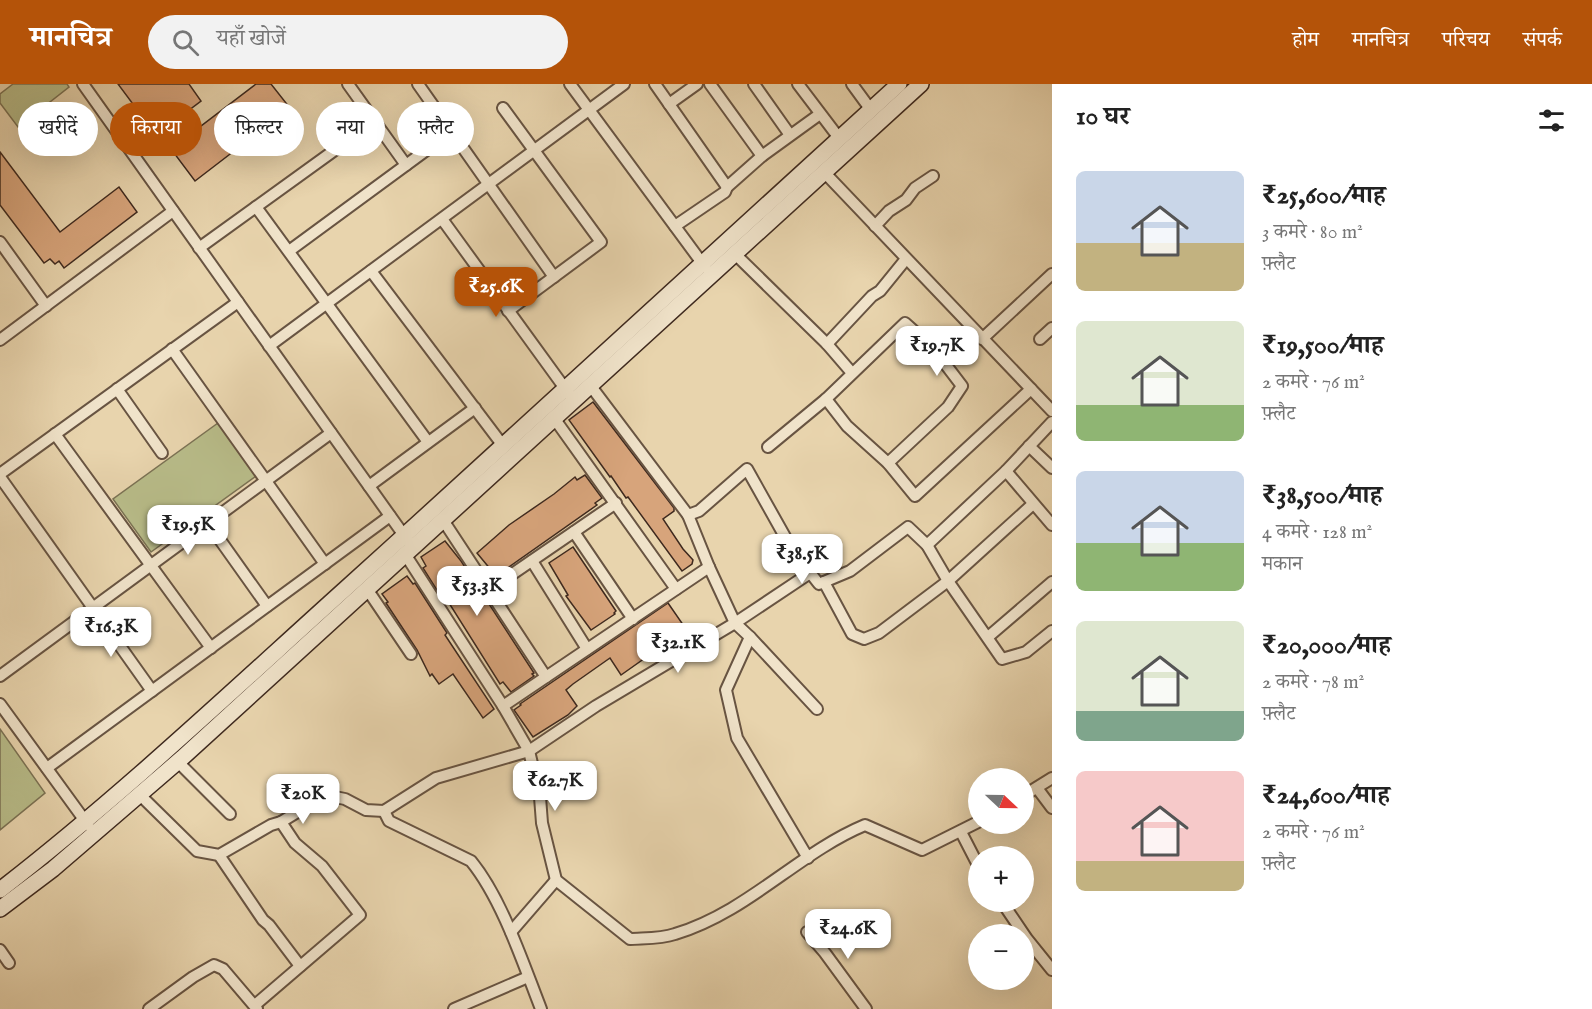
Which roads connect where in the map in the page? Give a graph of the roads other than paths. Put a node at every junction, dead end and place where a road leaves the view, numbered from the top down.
1 (83, 84) edge
2 (348, 84) edge
3 (418, 84) edge
4 (570, 84) edge
5 (624, 84) edge
6 (656, 84) edge
7 (697, 84) edge
8 (710, 84) edge
9 (754, 84) edge
10 (798, 84) edge
11 (852, 84) edge
12 (899, 84) edge
13 (921, 84) edge
14 (361, 102) edge
15 (430, 102) edge
16 (669, 104) junction
17 (503, 108) dead end
18 (590, 110) junction
19 (871, 110) junction
20 (820, 114) junction
21 (385, 135) edge
22 (790, 135) junction
23 (839, 138) junction
24 (534, 151) junction
25 (327, 156) edge
26 (418, 156) edge
27 (468, 156) edge
28 (762, 156) junction
29 (406, 165) junction
30 (824, 172) junction
31 (933, 176) dead end
32 (488, 185) junction
33 (727, 187) junction
34 (256, 207) junction
35 (174, 211) junction
36 (442, 219) junction
37 (675, 226) junction
38 (874, 226) junction
39 (0, 242) edge
40 (200, 248) junction
41 (289, 251) junction
42 (734, 253) junction
43 (906, 259) junction
44 (707, 269) junction
45 (372, 271) junction
46 (1052, 274) edge
47 (554, 277) junction
48 (238, 302) junction
49 (327, 304) junction
50 (46, 306) junction
51 (508, 311) junction
52 (1052, 328) edge
53 (982, 339) junction
54 (1040, 339) dead end
55 (0, 340) edge
56 (827, 344) junction
57 (269, 346) junction
58 (172, 349) junction
59 (852, 373) junction
60 (590, 385) junction
61 (117, 389) junction
62 (1031, 389) junction
63 (569, 395) junction
64 (826, 399) junction
65 (475, 408) junction
66 (1052, 411) edge
67 (554, 418) junction
68 (1052, 422) edge
69 (331, 433) junction
70 (55, 434) junction
71 (429, 442) junction
72 (1029, 446) junction
73 (504, 447) junction
74 (768, 447) dead end
75 (162, 453) dead end
76 (888, 463) junction
77 (1052, 468) edge
78 (1006, 471) junction
79 (0, 476) edge
80 (266, 481) junction
81 (369, 486) junction
82 (616, 503) junction
83 (1033, 504) junction
84 (688, 515) junction
85 (390, 516) junction
86 (443, 520) junction
87 (208, 523) junction
88 (1052, 525) edge
89 (574, 532) junction
90 (927, 545) junction
91 (407, 546) junction
92 (532, 561) junction
93 (325, 564) junction
94 (151, 565) junction
95 (709, 567) junction
96 (810, 573) junction
97 (948, 581) junction
98 (824, 582) junction
99 (1052, 582) edge
100 (367, 589) junction
101 (676, 589) junction
102 (489, 590) junction
103 (267, 606) junction
104 (93, 608) junction
105 (633, 619) junction
106 (735, 623) junction
107 (1052, 631) edge
108 (750, 637) junction
109 (988, 637) junction
110 (211, 648) junction
111 (587, 649) junction
112 (411, 654) dead end
113 (0, 676) edge
114 (546, 677) junction
115 (152, 691) junction
116 (0, 704) edge
117 (503, 706) junction
118 (817, 709) dead end
119 (529, 751) junction
120 (178, 762) junction
121 (47, 768) junction
122 (1052, 778) edge
123 (1037, 788) junction
124 (1034, 790) edge
125 (140, 795) junction
126 (1052, 808) edge
127 (384, 811) junction
128 (230, 814) dead end
129 (281, 822) junction
130 (90, 828) junction
131 (968, 828) edge
132 (961, 832) junction
133 (968, 846) edge
134 (219, 855) junction
135 (808, 858) junction
136 (556, 880) junction
137 (0, 890) edge
138 (0, 909) edge
139 (1009, 912) edge
140 (511, 932) junction
141 (807, 932) dead end
142 (0, 950) edge
143 (9, 963) dead end
144 (300, 966) junction
145 (1052, 970) edge
146 (528, 977) junction
147 (256, 1007) edge
148 (149, 1009) edge
149 (454, 1009) edge
150 (541, 1009) edge
151 (866, 1009) edge

1 - 35 street
2 - 14 street
3 - 15 street
4 - 18 street
5 - 18 street
6 - 16 street
7 - 16 street
8 - 28 street
9 - 22 street
10 - 20 street
11 - 19 street
12 - 19 street
13 - 30 street
16 - 33 street
17 - 24 street
18 - 24 street
18 - 37 street
19 - 23 street
20 - 22 street
20 - 23 street
21 - 29 street
22 - 28 street
23 - 44 street
24 - 32 street
24 - 47 street
25 - 34 street
26 - 29 street
27 - 32 street
28 - 33 street
29 - 41 street
30 - 38 street
30 - 42 street
31 - 38 street
32 - 36 street
32 - 47 street
33 - 37 street
34 - 40 street
34 - 41 street
35 - 40 street
35 - 50 street
36 - 45 street
36 - 51 street
37 - 44 street
38 - 43 street
39 - 50 street
40 - 48 street
41 - 49 street
42 - 44 street
42 - 56 street
43 - 53 street
43 - 56 street
44 - 60 street
44 - 63 street
45 - 49 street
45 - 65 street
46 - 53 street
47 - 51 street
48 - 57 street
48 - 58 street
49 - 57 street
49 - 71 street
50 - 55 street
51 - 63 street
52 - 54 street
53 - 62 street
56 - 59 street
57 - 69 street
58 - 61 street
58 - 80 street
59 - 64 street
59 - 76 street
60 - 63 street
60 - 84 street
61 - 70 street
61 - 75 street
62 - 66 street
62 - 76 street
63 - 67 street
63 - 73 street
64 - 74 street
64 - 76 street
65 - 71 street
65 - 73 street
67 - 82 street
67 - 86 street
68 - 72 street
69 - 80 street
69 - 81 street
70 - 79 street
70 - 94 street
71 - 81 street
72 - 77 street
72 - 78 street
73 - 91 street
78 - 83 street
78 - 90 street
79 - 104 street
80 - 87 street
80 - 93 street
81 - 85 street
82 - 89 street
82 - 101 street
83 - 88 street
83 - 97 street
84 - 95 street
84 - 96 street
85 - 91 street
85 - 93 street
86 - 91 street
86 - 102 street
87 - 94 street
87 - 103 street
89 - 92 street
89 - 105 street
90 - 97 street
90 - 98 street
91 - 100 street
91 - 117 street
91 - 130 street
92 - 102 street
92 - 111 street
93 - 103 street
94 - 104 street
94 - 110 street
95 - 101 street
95 - 106 street
96 - 98 street
96 - 106 street
97 - 98 street
97 - 109 street
99 - 109 street
100 - 112 street
100 - 120 street
101 - 105 street
102 - 114 street
103 - 110 street
104 - 113 street
104 - 115 street
105 - 111 street
106 - 108 street
106 - 119 street
107 - 109 street
108 - 118 street
108 - 135 street
110 - 115 street
111 - 114 street
114 - 117 street
115 - 121 street
116 - 121 street
117 - 119 street
119 - 127 street
119 - 136 street
120 - 125 street
120 - 128 street
121 - 130 street
122 - 123 street
123 - 124 street
123 - 126 street
125 - 130 street
125 - 134 street
127 - 129 street
127 - 140 street
129 - 134 street
129 - 144 street
130 - 137 street
130 - 138 street
131 - 132 street
132 - 133 street
132 - 135 street
134 - 144 street
135 - 136 street
136 - 140 street
139 - 145 street
140 - 146 street
141 - 151 street
142 - 143 street
144 - 147 street
146 - 149 street
146 - 150 street
147 - 148 street

